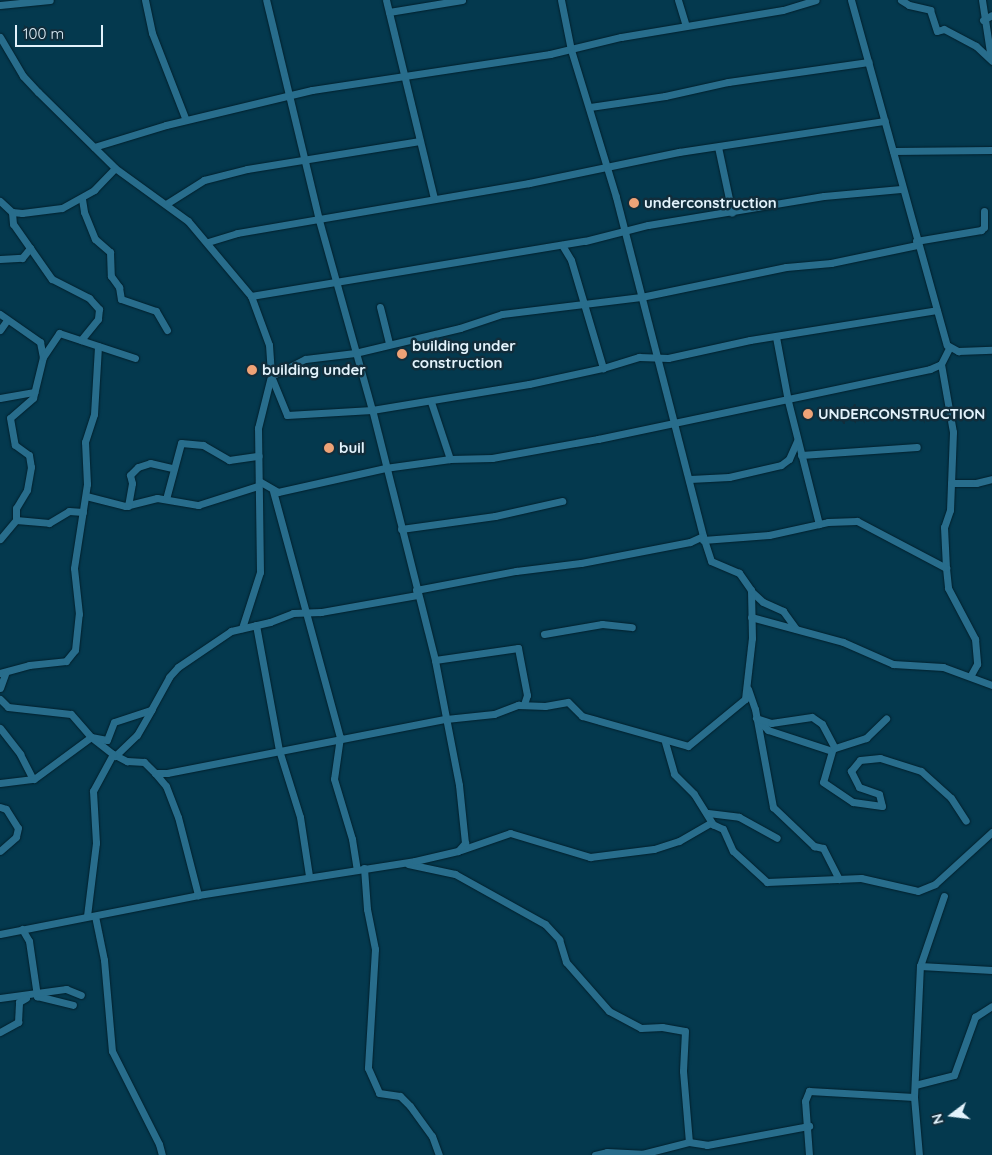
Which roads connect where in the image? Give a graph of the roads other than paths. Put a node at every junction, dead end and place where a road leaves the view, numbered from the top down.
1 (50, 0) edge
2 (145, 0) edge
3 (266, 0) edge
4 (386, 0) edge
5 (462, 0) edge
6 (561, 0) edge
7 (678, 0) edge
8 (816, 0) edge
9 (850, 0) edge
10 (901, 0) edge
11 (982, 0) edge
12 (0, 5) edge
13 (389, 12) junction
14 (992, 15) edge
15 (984, 20) junction
16 (686, 26) junction
17 (0, 37) edge
18 (571, 50) junction
19 (992, 60) edge
20 (869, 62) junction
21 (405, 74) junction
22 (288, 95) junction
23 (590, 107) junction
24 (186, 120) junction
25 (885, 121) junction
26 (420, 141) junction
27 (718, 147) junction
28 (94, 148) junction
29 (992, 150) edge
30 (893, 151) junction
31 (305, 160) junction
32 (115, 168) junction
33 (608, 168) junction
34 (901, 189) junction
35 (434, 198) junction
36 (82, 199) junction
37 (0, 201) edge
38 (166, 204) junction
39 (984, 211) dead end
40 (12, 212) junction
41 (732, 213) junction
42 (319, 220) junction
43 (625, 231) junction
44 (208, 242) junction
45 (917, 243) junction
46 (562, 245) junction
47 (30, 248) junction
48 (0, 259) edge
49 (338, 284) junction
50 (250, 296) junction
51 (641, 297) junction
52 (584, 304) junction
53 (380, 307) dead end
54 (936, 310) junction
55 (0, 314) edge
56 (7, 320) junction
57 (0, 330) edge
58 (167, 330) dead end
59 (776, 336) junction
60 (82, 340) junction
61 (389, 344) junction
62 (98, 346) junction
63 (949, 348) junction
64 (992, 350) edge
65 (355, 353) junction
66 (43, 357) junction
67 (135, 358) dead end
68 (656, 358) junction
69 (941, 364) junction
70 (603, 368) junction
71 (271, 376) junction
72 (34, 392) junction
73 (0, 398) edge
74 (788, 401) junction
75 (431, 402) junction
76 (372, 410) junction
77 (672, 422) junction
78 (798, 441) junction
79 (917, 447) dead end
80 (801, 455) junction
81 (259, 456) junction
82 (450, 459) junction
83 (172, 468) junction
84 (385, 468) junction
85 (690, 479) junction
86 (992, 479) edge
87 (951, 482) junction
88 (258, 484) junction
89 (273, 491) junction
90 (86, 496) junction
91 (166, 499) junction
92 (562, 501) dead end
93 (128, 506) junction
94 (83, 512) junction
95 (16, 520) junction
96 (819, 524) junction
97 (401, 529) junction
98 (703, 538) junction
99 (0, 539) edge
100 (946, 568) junction
101 (751, 591) junction
102 (417, 592) junction
103 (306, 612) junction
104 (751, 617) junction
105 (256, 625) junction
106 (632, 627) dead end
107 (242, 628) junction
108 (796, 629) junction
109 (544, 634) dead end
110 (435, 660) junction
111 (2, 674) edge
112 (971, 675) junction
113 (992, 685) edge
114 (747, 686) junction
115 (0, 688) edge
116 (1, 703) edge
117 (524, 704) junction
118 (152, 709) junction
119 (756, 718) junction
120 (446, 719) junction
121 (886, 719) dead end
122 (0, 728) edge
123 (91, 737) junction
124 (340, 737) junction
125 (665, 742) junction
126 (279, 750) junction
127 (114, 755) junction
128 (155, 773) junction
129 (33, 780) junction
130 (0, 783) edge
131 (0, 807) edge
132 (708, 813) junction
133 (966, 821) dead end
134 (713, 824) junction
135 (992, 832) edge
136 (777, 838) dead end
137 (0, 851) edge
138 (458, 851) junction
139 (403, 863) junction
140 (360, 868) junction
141 (309, 876) junction
142 (838, 879) junction
143 (198, 895) junction
144 (944, 896) dead end
145 (91, 916) junction
146 (22, 929) junction
147 (0, 934) edge
148 (920, 966) junction
149 (992, 970) edge
150 (36, 994) junction
151 (81, 995) dead end
152 (0, 998) edge
153 (73, 1005) dead end
154 (992, 1006) edge
155 (0, 1032) edge
156 (915, 1085) junction
157 (914, 1097) junction
158 (809, 1126) junction
159 (689, 1142) junction
160 (162, 1155) edge
161 (439, 1155) edge
162 (595, 1155) edge
163 (809, 1155) edge
164 (919, 1155) edge

1 - 12 street
2 - 24 street
3 - 22 street
4 - 13 street
5 - 13 street
6 - 18 street
7 - 16 street
8 - 16 street
9 - 20 street
10 - 19 street
11 - 15 street
13 - 21 street
14 - 15 street
15 - 19 street
16 - 18 street
17 - 28 street
18 - 21 street
18 - 23 street
20 - 23 street
20 - 25 street
21 - 22 street
21 - 26 street
22 - 24 street
22 - 31 street
23 - 33 street
24 - 28 street
25 - 27 street
25 - 30 street
26 - 31 street
26 - 35 street
27 - 33 street
27 - 41 street
28 - 32 street
29 - 30 street
30 - 34 street
31 - 38 street
31 - 42 street
32 - 36 street
32 - 38 street
33 - 35 street
33 - 43 street
34 - 41 street
34 - 45 street
35 - 42 street
36 - 40 street
36 - 58 street
37 - 40 street
38 - 44 street
39 - 45 street
40 - 47 street
41 - 43 street
42 - 44 street
42 - 49 street
43 - 46 street
43 - 51 street
44 - 50 street
45 - 51 street
45 - 54 street
46 - 49 street
46 - 52 street
47 - 48 street
47 - 60 street
49 - 50 street
49 - 65 street
50 - 71 street
51 - 52 street
51 - 68 street
52 - 61 street
52 - 70 street
53 - 61 street
54 - 59 street
54 - 63 street
55 - 56 street
56 - 57 street
56 - 66 street
59 - 68 street
59 - 74 street
60 - 62 street
60 - 66 street
61 - 65 street
62 - 67 street
62 - 90 street
63 - 64 street
63 - 69 street
65 - 71 street
65 - 76 street
66 - 72 street
68 - 70 street
68 - 77 street
69 - 74 street
69 - 87 street
70 - 75 street
71 - 76 street
71 - 81 street
72 - 73 street
72 - 95 street
74 - 77 street
74 - 78 street
75 - 76 street
75 - 82 street
76 - 84 street
77 - 82 street
77 - 85 street
78 - 80 street
78 - 85 street
79 - 80 street
80 - 96 street
81 - 83 street
81 - 88 street
82 - 84 street
83 - 91 street
83 - 93 street
84 - 89 street
84 - 97 street
85 - 98 street
86 - 87 street
87 - 100 street
88 - 89 street
88 - 91 street
88 - 107 street
89 - 103 street
90 - 93 street
90 - 94 street
91 - 93 street
92 - 97 street
94 - 95 street
94 - 111 street
95 - 99 street
96 - 98 street
96 - 100 street
97 - 102 street
98 - 101 street
98 - 102 street
100 - 112 street
101 - 104 street
101 - 108 street
102 - 103 street
102 - 110 street
103 - 105 street
103 - 124 street
104 - 108 street
104 - 114 street
105 - 107 street
105 - 126 street
106 - 109 street
107 - 118 street
108 - 112 street
110 - 117 street
110 - 120 street
111 - 115 street
112 - 113 street
114 - 119 street
114 - 125 street
116 - 123 street
117 - 120 street
117 - 125 street
118 - 123 street
118 - 127 street
119 - 121 street
119 - 133 street
119 - 142 street
120 - 124 street
120 - 138 street
122 - 129 street
123 - 127 street
123 - 129 street
124 - 126 street
124 - 140 street
125 - 132 street
126 - 128 street
126 - 141 street
127 - 128 street
127 - 145 street
128 - 143 street
129 - 130 street
131 - 137 street
132 - 134 street
132 - 136 street
134 - 138 street
134 - 142 street
135 - 142 street
138 - 139 street
139 - 140 street
139 - 159 street
140 - 141 street
140 - 161 street
141 - 143 street
143 - 145 street
144 - 148 street
145 - 146 street
145 - 160 street
146 - 147 street
146 - 150 street
148 - 149 street
148 - 156 street
150 - 151 street
150 - 152 street
150 - 153 street
150 - 155 street
154 - 156 street
156 - 157 street
157 - 158 street
157 - 164 street
158 - 159 street
158 - 163 street
159 - 162 street

